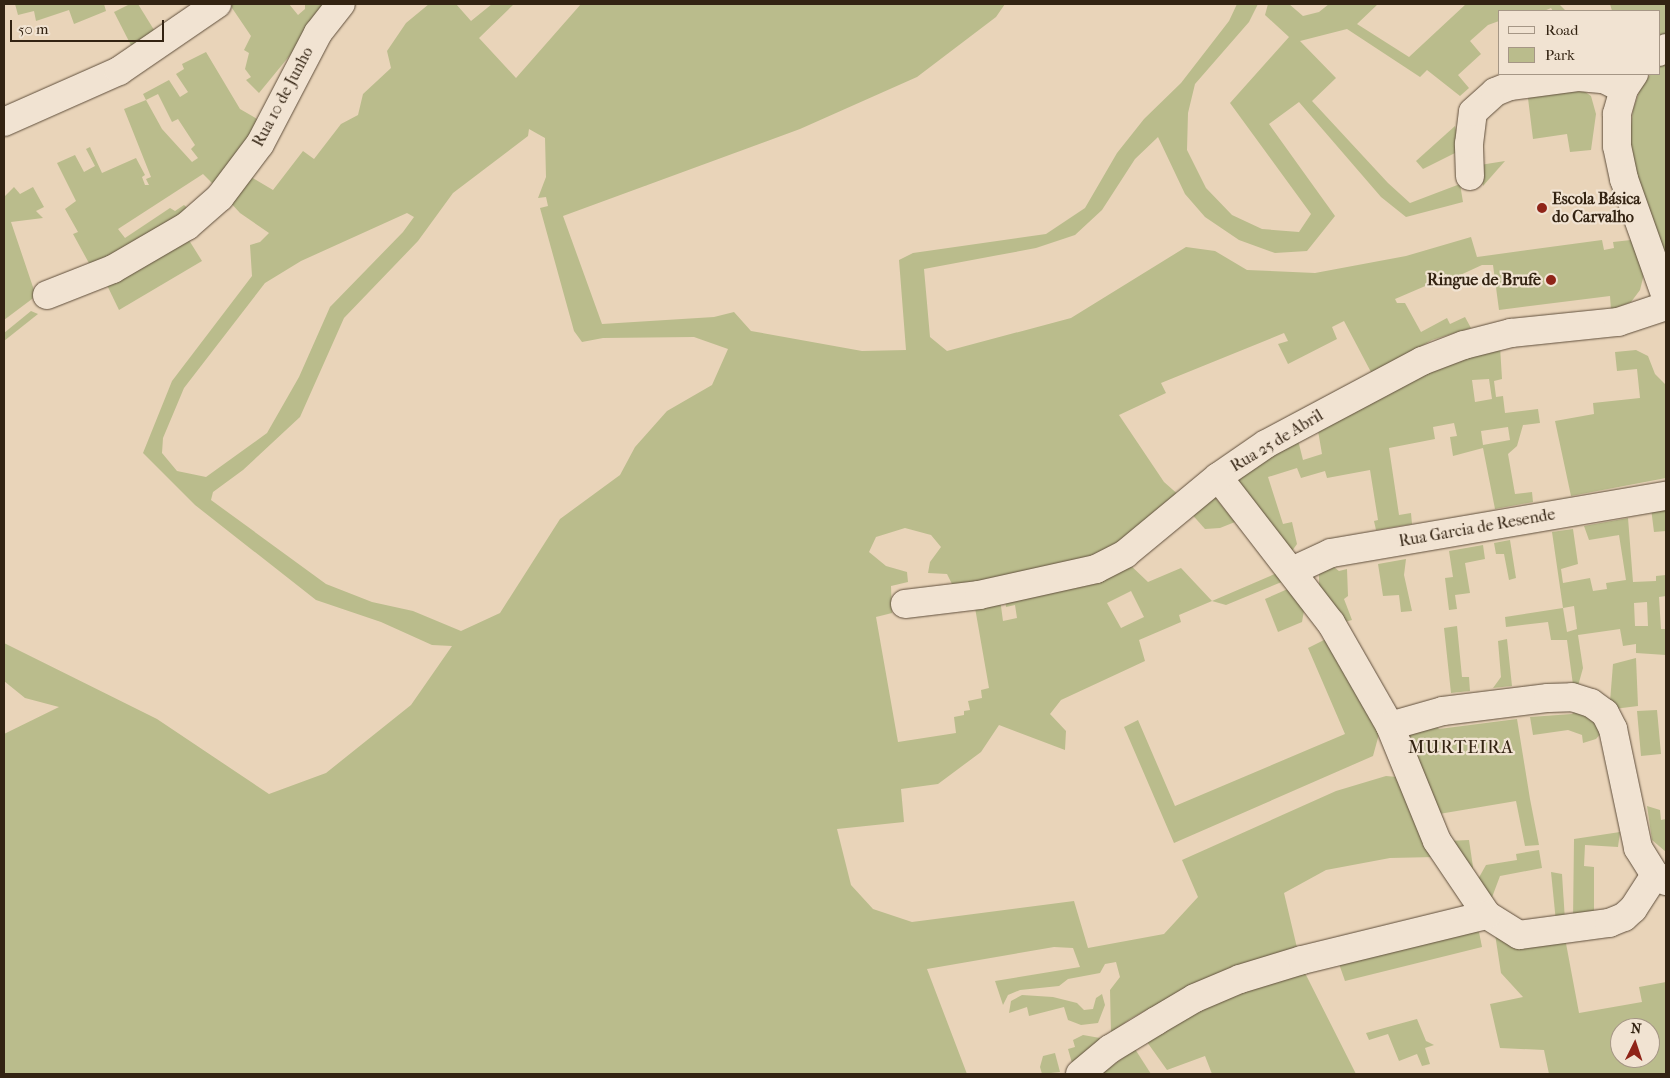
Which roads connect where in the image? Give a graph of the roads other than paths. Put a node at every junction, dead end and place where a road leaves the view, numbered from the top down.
1 (217, 4) edge
2 (341, 4) edge
3 (1629, 82) edge
4 (4, 122) edge
5 (1470, 176) dead end
6 (47, 295) dead end
7 (1666, 297) edge
8 (1666, 306) edge
9 (1218, 477) junction
10 (1666, 496) edge
11 (1292, 571) junction
12 (905, 604) dead end
13 (1390, 726) junction
14 (1660, 878) edge
15 (1487, 915) junction
16 (1080, 1074) edge

1 - 4 street
2 - 6 street, Rua 10 de Junho
3 - 5 street
3 - 7 street
8 - 9 street, Rua 25 de Abril
9 - 11 street
9 - 12 street, Rua 25 de Abril
10 - 11 street, Rua Garcia de Resende
11 - 13 street
13 - 14 street
13 - 15 street
14 - 15 street
15 - 16 street

